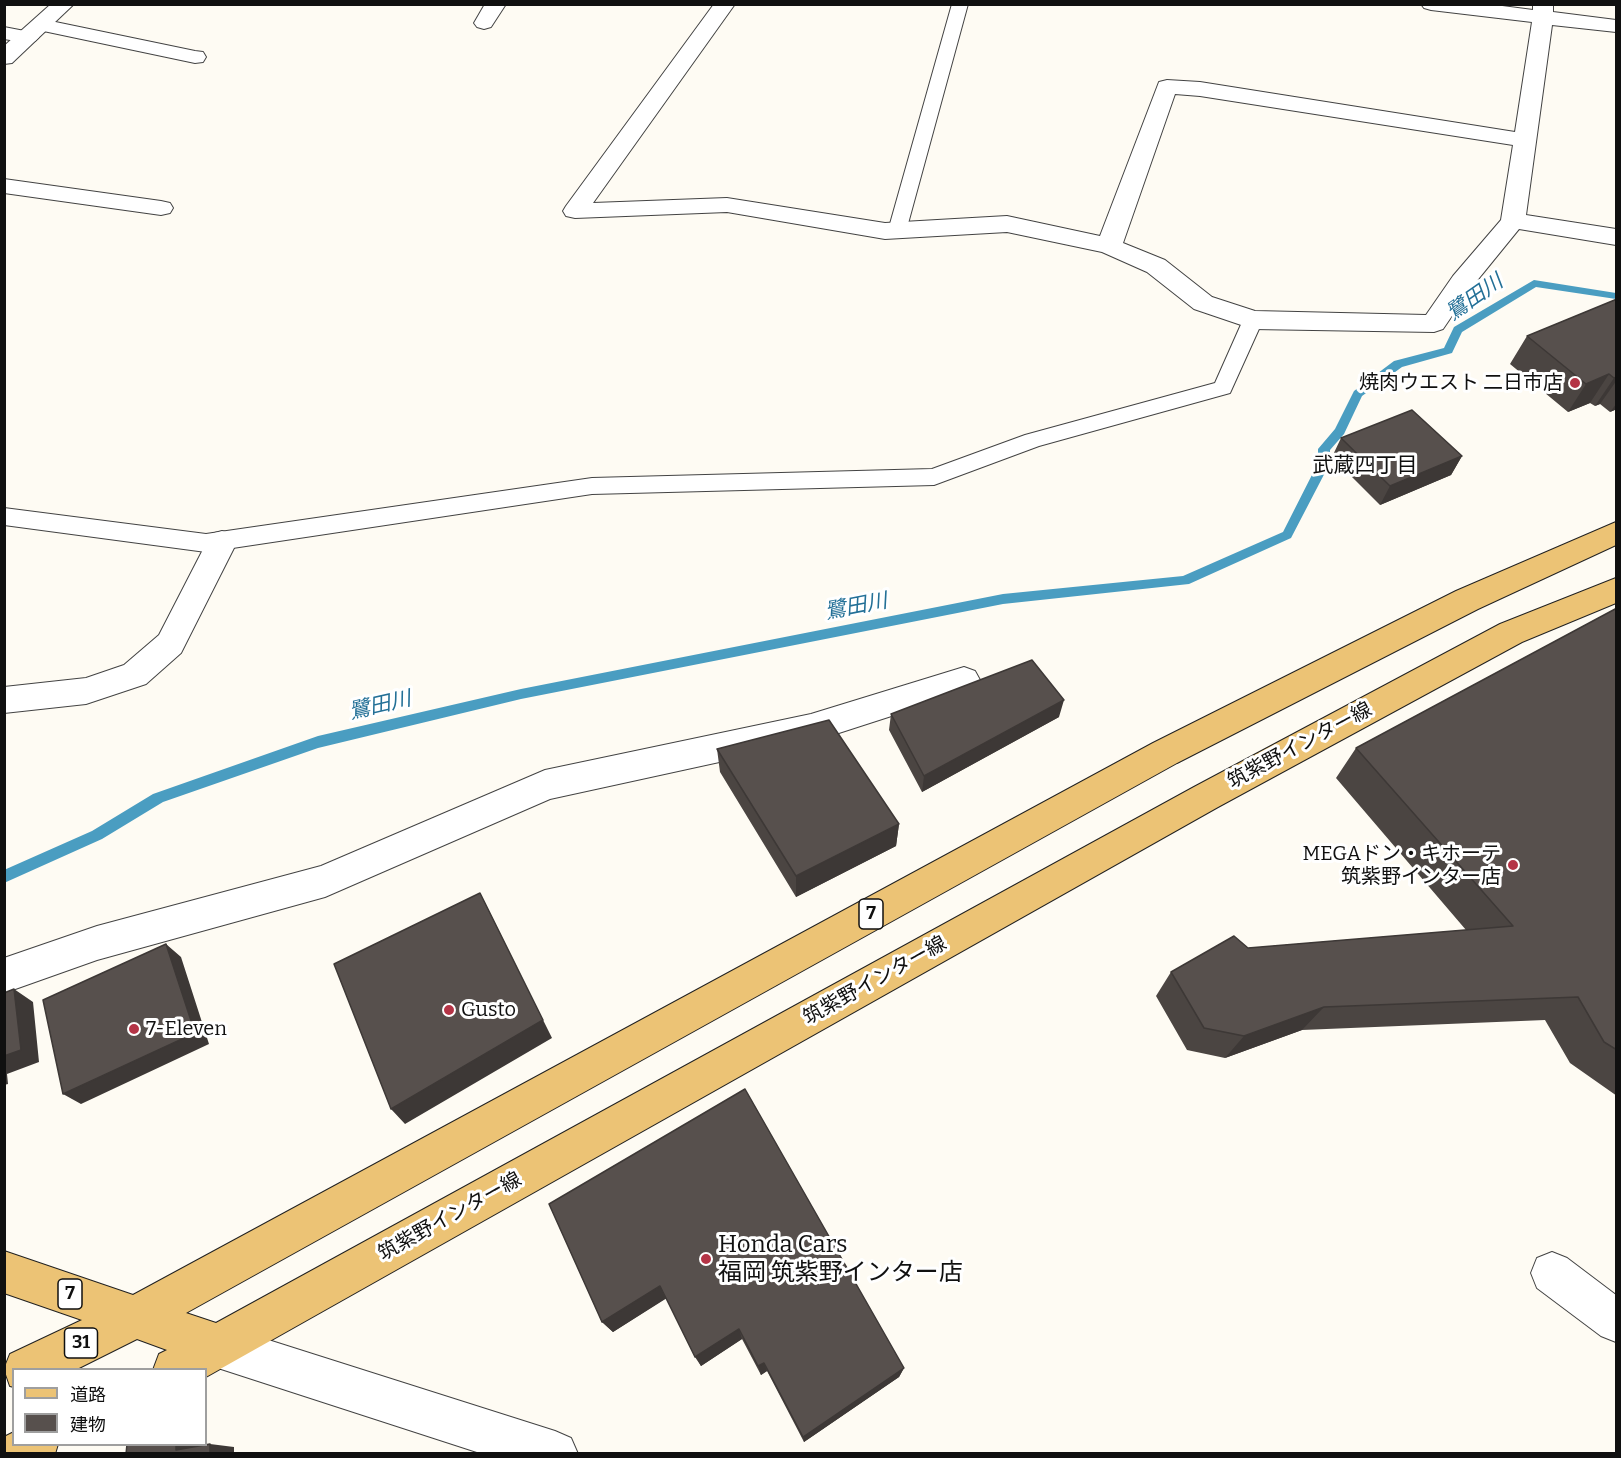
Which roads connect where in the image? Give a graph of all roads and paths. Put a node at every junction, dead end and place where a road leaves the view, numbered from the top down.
1 (64, 4) edge
2 (496, 4) edge
3 (725, 4) edge
4 (960, 4) edge
5 (1431, 4) edge
6 (1543, 11) edge
7 (484, 23) dead end
8 (1617, 26) edge
9 (35, 31) junction
10 (4, 33) edge
11 (195, 57) dead end
12 (4, 58) edge
13 (1525, 140) junction
14 (4, 186) edge
15 (160, 208) dead end
16 (1513, 220) junction
17 (897, 231) junction
18 (1617, 237) edge
19 (1109, 246) junction
20 (1253, 320) junction
21 (4, 516) edge
22 (1617, 533) edge
23 (222, 542) junction
24 (1617, 590) edge
25 (964, 680) dead end
26 (4, 700) edge
27 (4, 976) edge
28 (4, 1272) edge
29 (1552, 1273) dead end
30 (136, 1317) junction
31 (1617, 1321) edge
32 (218, 1346) junction
33 (30, 1368) edge
34 (179, 1368) edge
35 (33, 1446) edge
36 (19, 1454) edge
37 (555, 1454) edge

1 - 9 street
2 - 7 street
3 - 17 street
4 - 17 lane
5 - 6 street
6 - 8 street
6 - 13 street
9 - 10 street
9 - 11 street
9 - 12 street
13 - 16 street
13 - 19 street
14 - 15 street
16 - 18 street
16 - 20 street
17 - 19 street
19 - 20 street
20 - 23 lane
21 - 23 lane
22 - 30 main road, 7
23 - 26 street
24 - 32 main road, 筑紫野インター線
25 - 27 street
28 - 30 main road, 7
29 - 31 street
30 - 32 main road, 7
30 - 33 main road, 31
32 - 34 main road, 筑紫野インター線
32 - 37 street
35 - 36 main road

